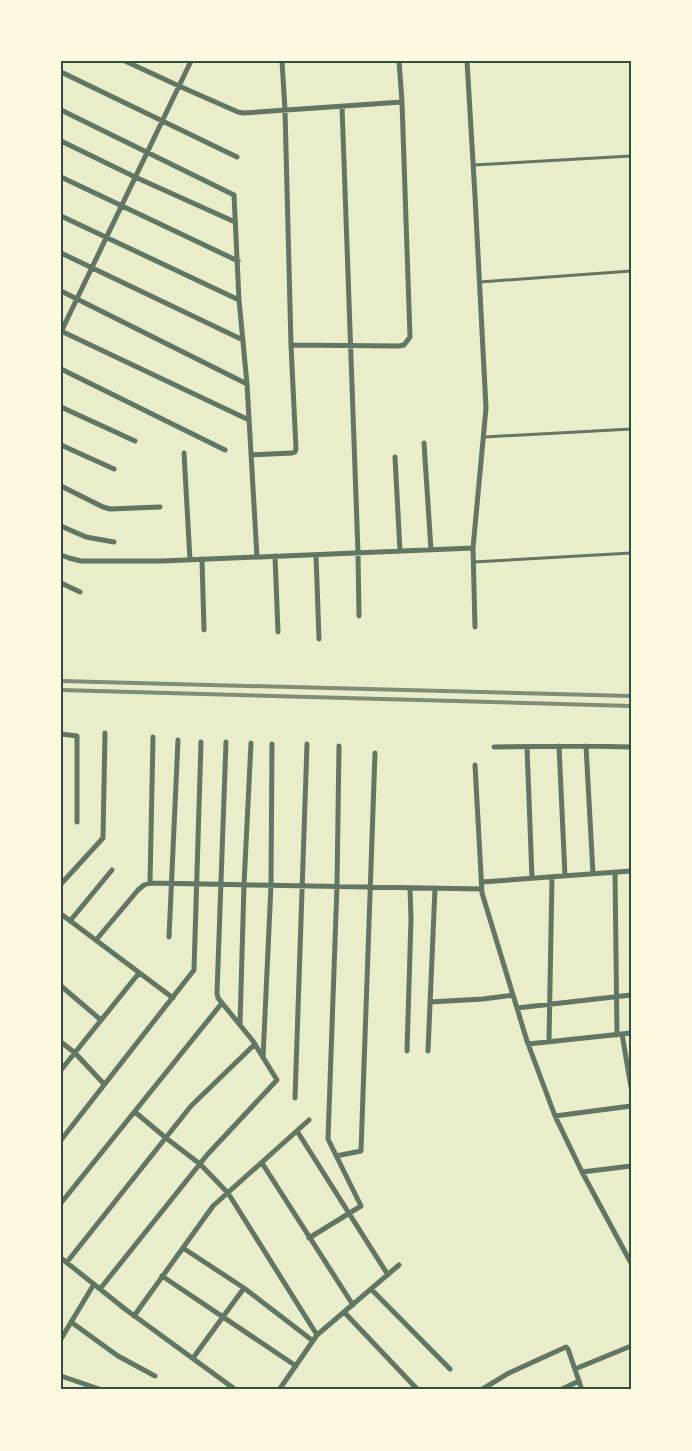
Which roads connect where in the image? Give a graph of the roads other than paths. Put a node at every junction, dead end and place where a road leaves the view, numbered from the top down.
1 (125, 61) edge
2 (191, 61) edge
3 (282, 61) edge
4 (400, 61) edge
5 (466, 61) edge
6 (61, 72) edge
7 (179, 86) junction
8 (402, 102) junction
9 (342, 106) junction
10 (61, 110) edge
11 (285, 110) junction
12 (162, 121) junction
13 (61, 141) edge
14 (148, 152) junction
15 (631, 156) edge
16 (237, 157) dead end
17 (473, 165) junction
18 (135, 177) junction
19 (61, 178) edge
20 (122, 205) junction
21 (61, 216) edge
22 (236, 222) junction
23 (107, 236) junction
24 (61, 252) edge
25 (238, 261) junction
26 (92, 267) junction
27 (631, 271) edge
28 (480, 282) junction
29 (61, 291) edge
30 (78, 299) junction
31 (239, 300) junction
32 (61, 331) edge
33 (243, 340) junction
34 (291, 345) junction
35 (350, 345) junction
36 (61, 369) edge
37 (247, 384) junction
38 (61, 406) edge
39 (249, 420) junction
40 (631, 429) edge
41 (484, 437) junction
42 (135, 442) dead end
43 (424, 443) dead end
44 (61, 445) edge
45 (225, 450) dead end
46 (184, 452) dead end
47 (251, 455) junction
48 (395, 457) dead end
49 (114, 469) dead end
50 (61, 486) edge
51 (160, 507) dead end
52 (61, 526) edge
53 (114, 542) dead end
54 (473, 548) junction
55 (431, 550) junction
56 (400, 551) junction
57 (358, 552) junction
58 (631, 553) edge
59 (61, 555) edge
60 (316, 555) junction
61 (275, 556) junction
62 (256, 557) junction
63 (202, 559) junction
64 (190, 560) junction
65 (473, 562) junction
66 (61, 583) edge
67 (80, 592) dead end
68 (359, 616) dead end
69 (475, 627) dead end
70 (204, 630) dead end
71 (278, 632) dead end
72 (320, 639) dead end
73 (105, 733) dead end
74 (61, 734) edge
75 (153, 737) dead end
76 (178, 740) dead end
77 (201, 742) dead end
78 (226, 742) dead end
79 (251, 743) dead end
80 (272, 744) dead end
81 (308, 744) dead end
82 (339, 746) dead end
83 (559, 746) junction
84 (586, 746) junction
85 (494, 747) dead end
86 (527, 747) junction
87 (631, 747) edge
88 (375, 753) dead end
89 (475, 765) dead end
90 (77, 822) dead end
91 (112, 870) dead end
92 (631, 871) edge
93 (614, 872) junction
94 (593, 874) junction
95 (565, 876) junction
96 (552, 877) junction
97 (532, 878) junction
98 (482, 882) junction
99 (150, 883) junction
100 (172, 883) junction
101 (61, 884) edge
102 (197, 884) junction
103 (222, 884) junction
104 (244, 885) junction
105 (271, 885) junction
106 (302, 886) junction
107 (337, 886) junction
108 (369, 887) junction
109 (410, 888) junction
110 (435, 888) junction
111 (482, 889) junction
112 (61, 914) edge
113 (70, 921) junction
114 (170, 937) dead end
115 (96, 940) junction
116 (139, 973) junction
117 (61, 986) edge
118 (513, 995) junction
119 (631, 995) edge
120 (616, 997) junction
121 (173, 998) junction
122 (430, 1002) junction
123 (222, 1003) junction
124 (551, 1004) junction
125 (517, 1008) junction
126 (101, 1020) junction
127 (240, 1024) junction
128 (631, 1033) edge
129 (620, 1034) junction
130 (61, 1042) edge
131 (549, 1042) junction
132 (255, 1044) junction
133 (528, 1044) junction
134 (407, 1051) dead end
135 (428, 1051) dead end
136 (75, 1053) junction
137 (263, 1058) junction
138 (61, 1070) edge
139 (104, 1084) junction
140 (631, 1087) edge
141 (294, 1098) dead end
142 (631, 1106) edge
143 (135, 1112) junction
144 (555, 1116) junction
145 (308, 1120) dead end
146 (296, 1131) junction
147 (166, 1138) junction
148 (61, 1140) edge
149 (336, 1156) junction
150 (262, 1162) junction
151 (200, 1164) junction
152 (631, 1166) edge
153 (582, 1172) junction
154 (228, 1193) junction
155 (61, 1203) edge
156 (349, 1213) junction
157 (310, 1238) junction
158 (183, 1248) junction
159 (61, 1258) edge
160 (67, 1262) junction
161 (631, 1264) edge
162 (399, 1266) dead end
163 (388, 1275) junction
164 (162, 1276) junction
165 (94, 1284) junction
166 (244, 1288) junction
167 (100, 1289) junction
168 (371, 1289) junction
169 (352, 1305) junction
170 (344, 1312) junction
171 (134, 1316) junction
172 (223, 1317) junction
173 (71, 1322) junction
174 (317, 1335) junction
175 (61, 1339) edge
176 (313, 1341) junction
177 (631, 1346) edge
178 (193, 1358) junction
179 (296, 1366) junction
180 (450, 1369) dead end
181 (575, 1369) junction
182 (61, 1376) edge
183 (155, 1376) dead end
184 (579, 1381) junction
185 (102, 1390) edge
186 (236, 1390) edge
187 (279, 1390) edge
188 (418, 1390) edge
189 (481, 1390) edge
190 (560, 1390) edge
191 (582, 1390) edge

1 - 7 street
2 - 7 street
3 - 11 street
4 - 8 street
5 - 17 street
6 - 12 street
7 - 11 street
7 - 12 street
8 - 9 street
8 - 35 street
9 - 11 street
9 - 35 street
10 - 14 street
11 - 34 street
12 - 14 street
12 - 16 street
13 - 18 street
14 - 18 street
14 - 22 street
15 - 17 lane
17 - 28 street
18 - 20 street
18 - 22 street
19 - 20 street
20 - 23 street
20 - 25 street
21 - 23 street
22 - 25 street
23 - 26 street
23 - 31 street
24 - 26 street
25 - 31 street
26 - 30 street
26 - 33 street
27 - 28 lane
28 - 41 street
29 - 30 street
30 - 32 street
30 - 37 street
31 - 33 street
32 - 39 street
33 - 37 street
34 - 35 street
34 - 47 street
35 - 57 street
36 - 45 street
37 - 39 street
38 - 42 street
39 - 47 street
40 - 41 lane
41 - 54 street
43 - 55 street
44 - 49 street
46 - 64 street
47 - 62 street
48 - 56 street
50 - 51 street
52 - 53 street
54 - 55 street
54 - 65 street
55 - 56 street
56 - 57 street
57 - 60 street
57 - 68 street
58 - 65 lane
59 - 64 street
60 - 61 street
60 - 72 street
61 - 62 street
61 - 71 street
62 - 63 street
63 - 64 street
63 - 70 street
65 - 69 street
66 - 67 street
73 - 101 street
74 - 90 street
75 - 99 street
76 - 100 street
77 - 102 street
78 - 103 street
79 - 104 street
80 - 105 street
81 - 106 street
82 - 107 street
83 - 84 street
83 - 86 street
83 - 95 street
84 - 87 street
84 - 94 street
85 - 86 street
86 - 97 street
88 - 108 street
89 - 98 street
91 - 113 street
92 - 93 street
93 - 94 street
93 - 120 street
94 - 95 street
95 - 96 street
96 - 97 street
96 - 124 street
97 - 98 street
98 - 111 street
99 - 100 street
99 - 115 street
100 - 102 street
100 - 114 street
102 - 103 street
102 - 121 street
103 - 104 street
103 - 123 street
104 - 105 street
104 - 127 street
105 - 106 street
105 - 137 street
106 - 107 street
106 - 141 street
107 - 108 street
107 - 149 street
108 - 109 street
108 - 149 street
109 - 110 street
109 - 134 street
110 - 111 street
110 - 122 street
111 - 118 street
112 - 113 street
113 - 115 street
115 - 116 street
116 - 121 street
116 - 126 street
117 - 126 street
118 - 122 street
118 - 125 street
119 - 120 street
120 - 124 street
120 - 129 street
121 - 139 street
122 - 135 street
123 - 127 street
123 - 143 street
124 - 125 street
124 - 131 street
125 - 133 street
126 - 136 street
127 - 132 street
128 - 129 street
129 - 131 street
129 - 140 street
130 - 136 street
131 - 133 street
132 - 137 street
132 - 147 street
133 - 144 street
136 - 138 street
136 - 139 street
137 - 151 street
139 - 148 street
142 - 144 street
143 - 147 street
143 - 155 street
144 - 153 street
145 - 146 street
146 - 150 street
146 - 156 street
147 - 151 street
147 - 160 street
149 - 156 street
150 - 154 street
150 - 157 street
151 - 154 street
151 - 167 street
152 - 153 street
153 - 161 street
154 - 158 street
154 - 174 street
156 - 157 street
156 - 163 street
157 - 169 street
158 - 164 street
158 - 166 street
159 - 160 street
160 - 165 street
162 - 163 street
163 - 168 street
164 - 171 street
164 - 172 street
165 - 167 street
165 - 173 street
166 - 172 street
166 - 176 street
167 - 171 street
168 - 169 street
168 - 180 street
169 - 170 street
170 - 174 street
170 - 188 street
171 - 178 street
172 - 178 street
172 - 179 street
173 - 175 street
173 - 183 street
174 - 176 street
176 - 179 street
177 - 181 street
178 - 186 street
179 - 187 street
181 - 184 street
181 - 189 street
182 - 185 street
184 - 190 street
184 - 191 street

